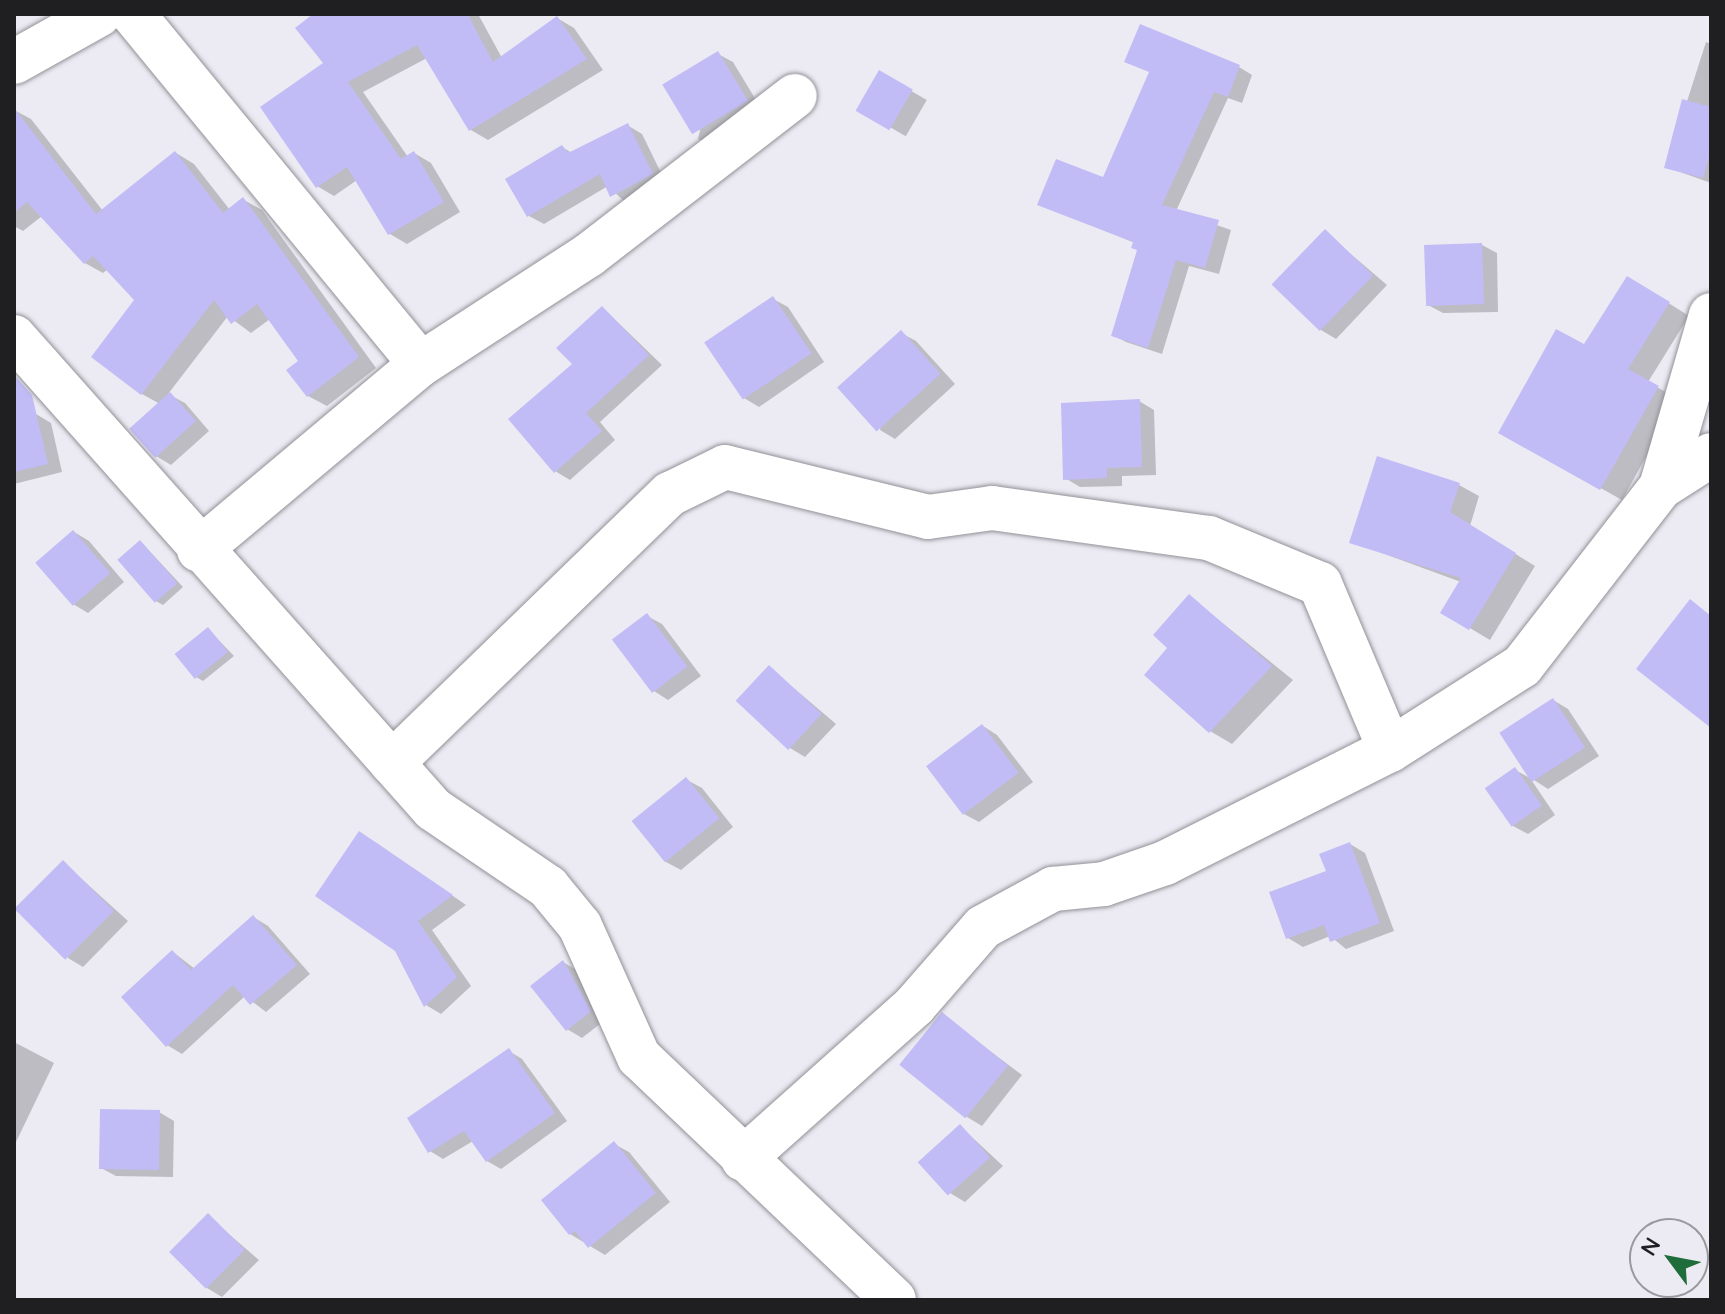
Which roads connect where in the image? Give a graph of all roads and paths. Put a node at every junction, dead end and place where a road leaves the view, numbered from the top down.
1 (100, 14) edge
2 (133, 14) edge
3 (14, 62) edge
4 (795, 96) dead end
5 (1711, 315) edge
6 (14, 337) edge
7 (421, 364) junction
8 (1711, 455) edge
9 (1661, 487) junction
10 (199, 550) junction
11 (1390, 750) junction
12 (392, 763) junction
13 (743, 1159) junction
14 (894, 1300) edge

1 - 3 street
2 - 7 street
4 - 7 street
5 - 9 street
6 - 10 street
7 - 10 street
8 - 9 street
9 - 11 street
10 - 12 street
11 - 12 street
11 - 13 street
12 - 13 street
13 - 14 street

